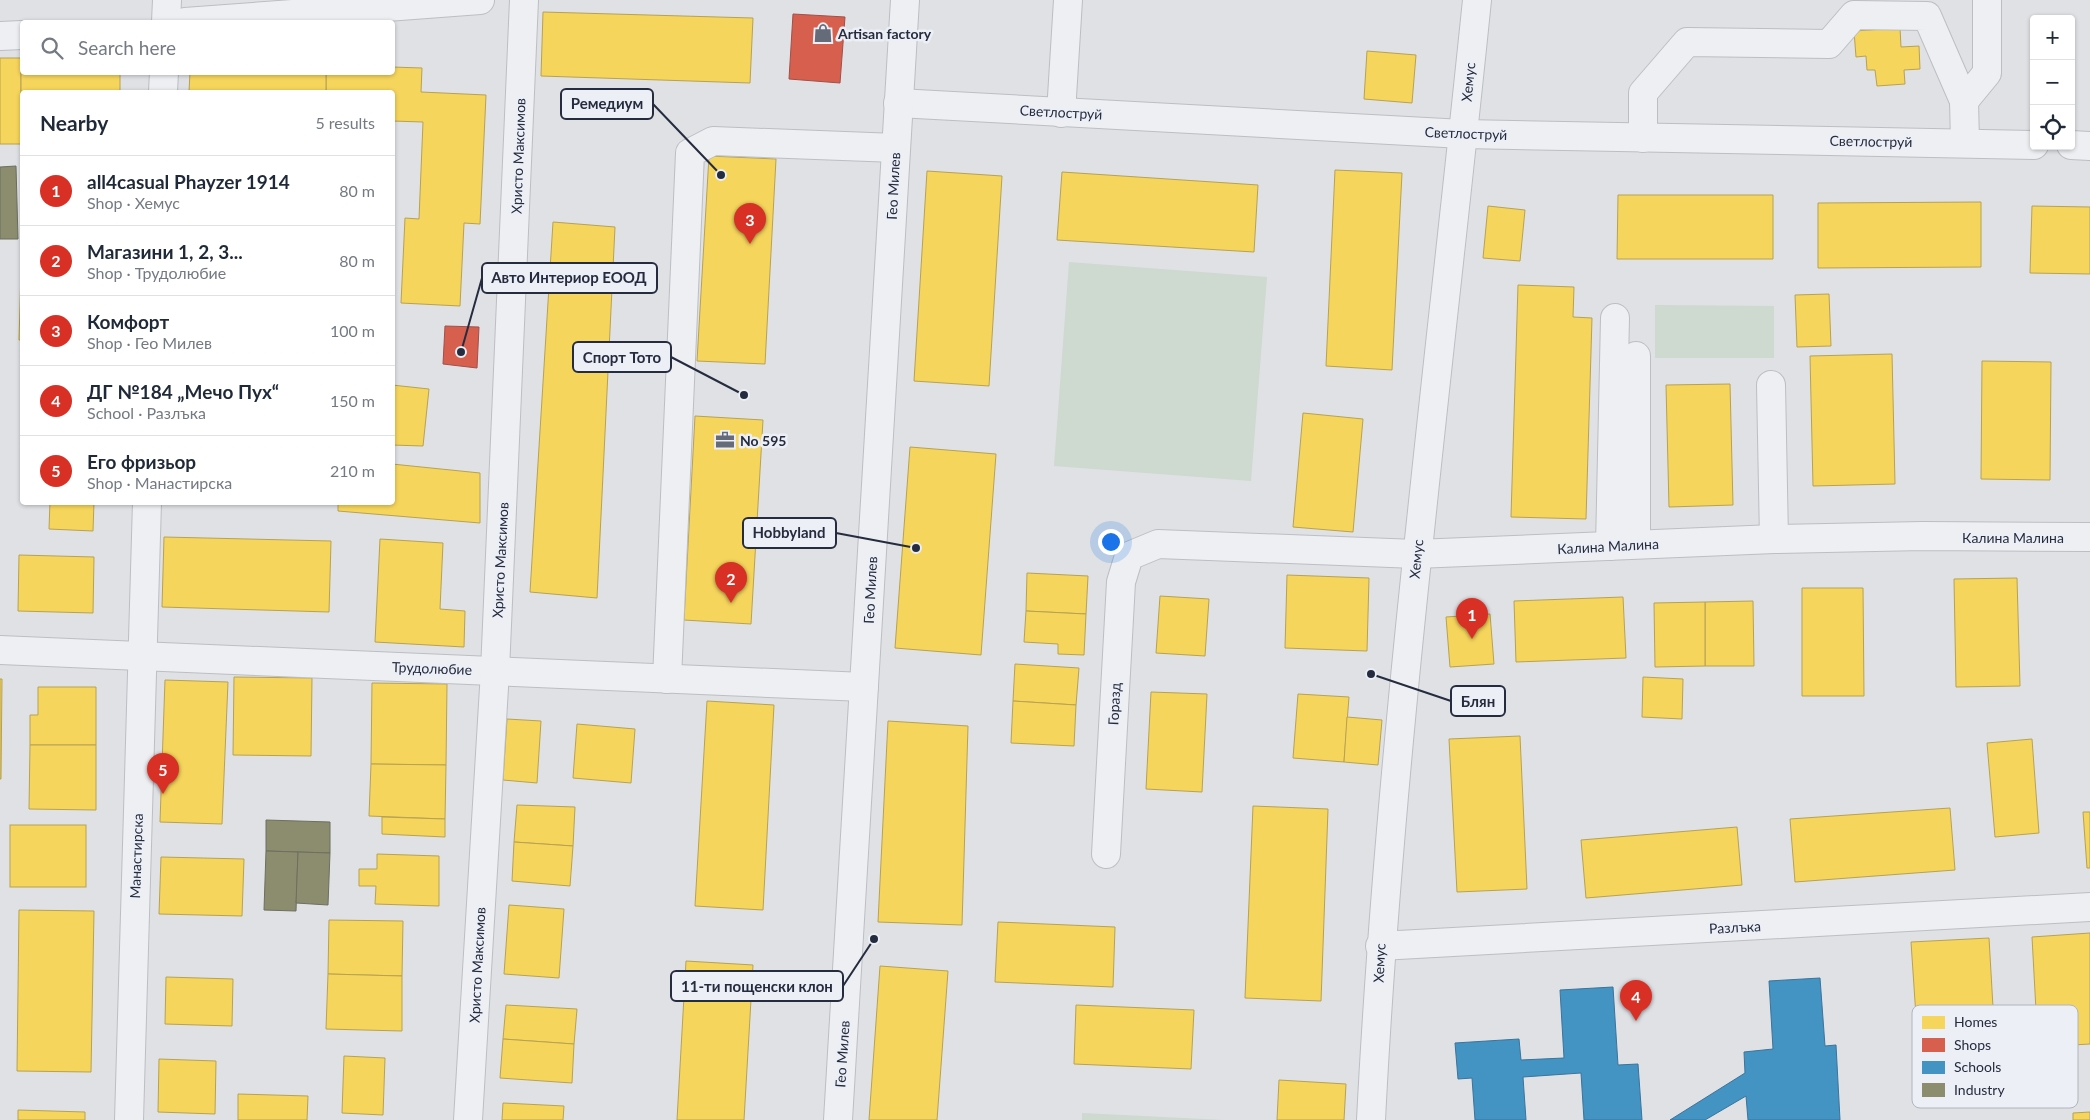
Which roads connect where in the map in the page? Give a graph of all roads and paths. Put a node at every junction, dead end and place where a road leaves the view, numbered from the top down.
1 (166, 0) edge
2 (480, 0) edge
3 (524, 0) edge
4 (905, 0) edge
5 (1068, 0) edge
6 (1477, 0) edge
7 (1987, 0) edge
8 (166, 20) edge
9 (212, 20) edge
10 (20, 35) edge
11 (0, 36) edge
12 (164, 75) edge
13 (163, 90) edge
14 (1964, 101) junction
15 (898, 103) junction
16 (1061, 113) junction
17 (1463, 134) junction
18 (1643, 138) junction
19 (1964, 142) junction
20 (2030, 145) edge
21 (2075, 146) edge
22 (2090, 146) edge
23 (896, 148) junction
24 (1615, 318) dead end
25 (1636, 356) dead end
26 (1771, 385) dead end
27 (147, 505) edge
28 (2090, 537) edge
29 (1774, 540) junction
30 (1623, 545) junction
31 (1416, 554) junction
32 (1129, 556) joint
33 (0, 650) edge
34 (141, 656) junction
35 (495, 671) junction
36 (667, 679) junction
37 (864, 687) junction
38 (1106, 854) dead end
39 (2090, 907) edge
40 (1380, 946) junction
41 (129, 1120) edge
42 (468, 1120) edge
43 (838, 1120) edge
44 (1371, 1120) edge

1 - 8 street
2 - 9 street
3 - 35 street, Христо Максимов
4 - 15 street, Гео Милев
5 - 16 street
6 - 17 street, Хемус
7 - 14 street
10 - 11 street
12 - 13 street
14 - 18 street
14 - 19 street
15 - 16 street, Светлоструй
15 - 23 street, Гео Милев
16 - 17 street, Светлоструй
17 - 18 street, Светлоструй
17 - 31 street, Хемус
18 - 19 street, Светлоструй
19 - 20 street, Светлоструй
21 - 22 street
23 - 36 street
23 - 37 street, Гео Милев
24 - 30 street
25 - 30 street
26 - 29 street
27 - 34 street, Манастирска
28 - 29 street, Калина Малина
29 - 30 street, Калина Малина
30 - 31 street, Калина Малина
31 - 32 street, Калина Малина
31 - 40 street, Хемус
32 - 38 street, Горазд
33 - 34 street, Трудолюбие
34 - 35 street, Трудолюбие
34 - 41 street, Манастирска
35 - 36 street, Трудолюбие
35 - 42 street, Христо Максимов
36 - 37 street, Трудолюбие
37 - 43 street, Гео Милев
39 - 40 street, Разлъка
40 - 44 street, Хемус

